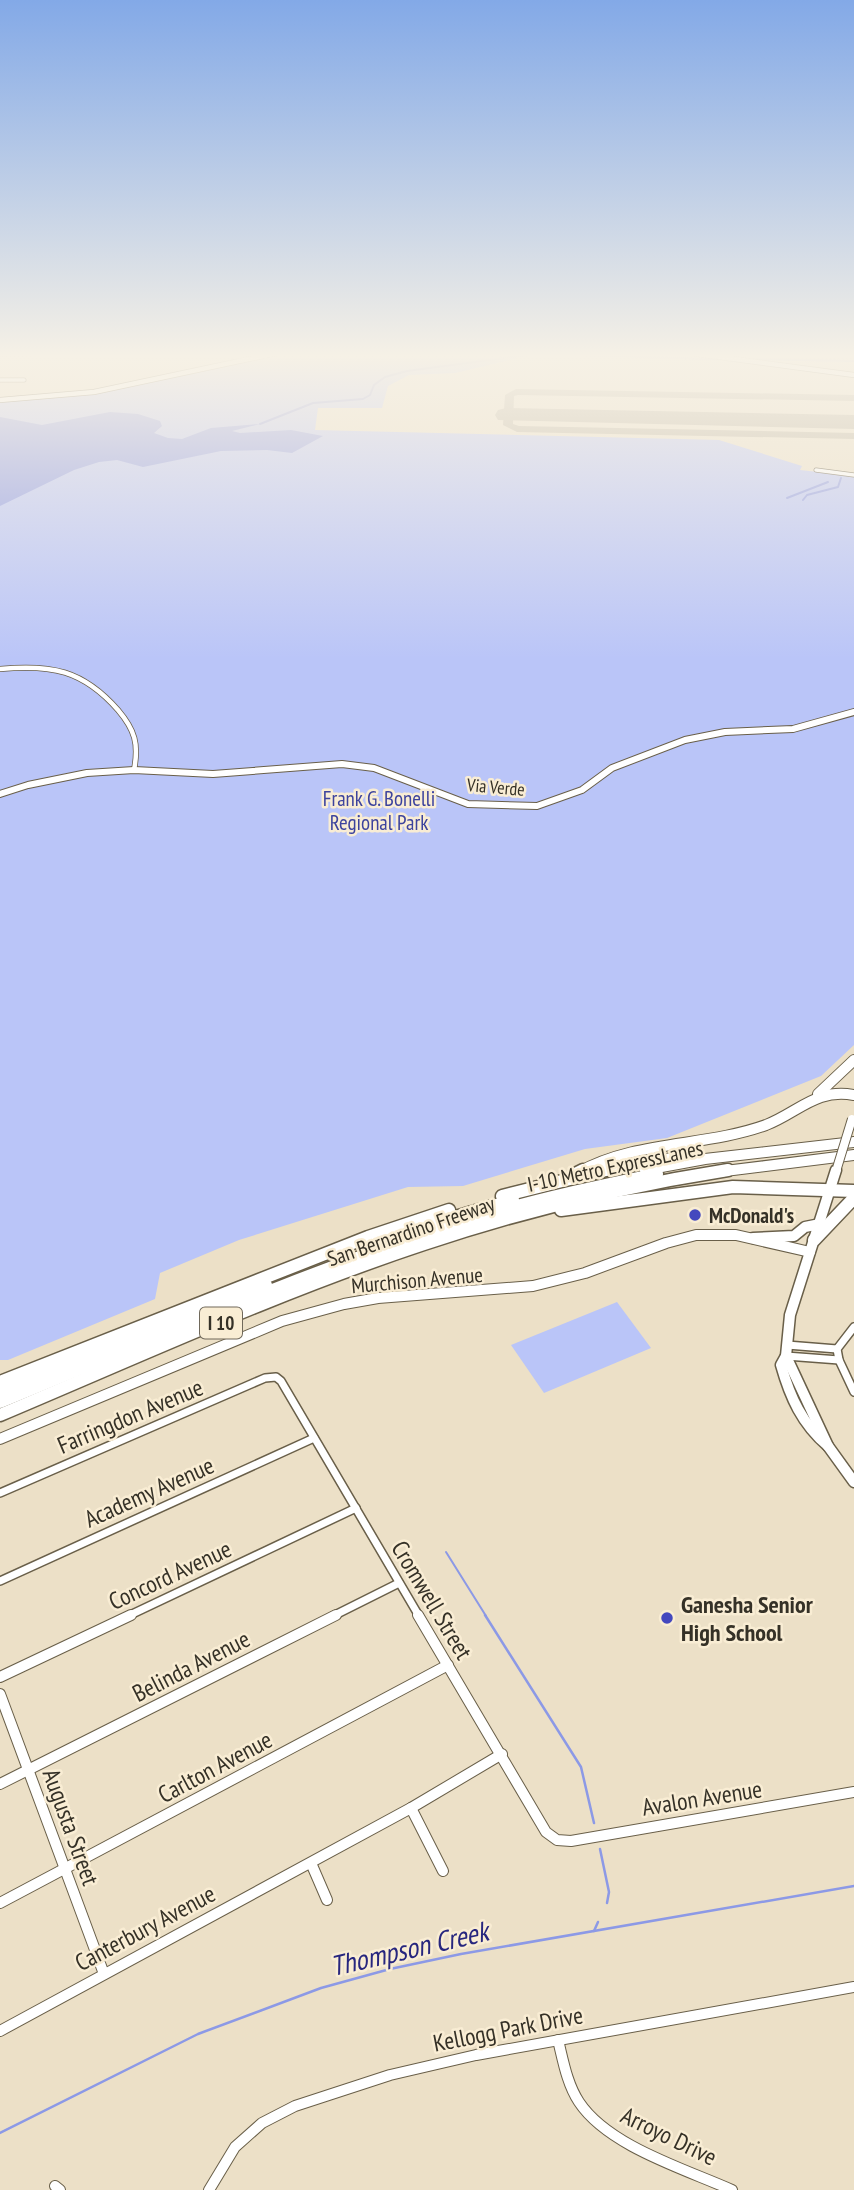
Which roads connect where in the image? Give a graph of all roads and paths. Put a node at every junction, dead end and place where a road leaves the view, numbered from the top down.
1 (816, 470) dead end
2 (854, 475) edge
3 (0, 669) edge
4 (854, 712) edge
5 (134, 770) junction
6 (0, 794) edge
7 (854, 1060) edge
8 (854, 1095) edge
9 (796, 1111) junction
10 (853, 1116) edge
11 (854, 1136) edge
12 (854, 1142) edge
13 (854, 1149) edge
14 (854, 1154) edge
15 (568, 1178) junction
16 (830, 1191) junction
17 (854, 1191) edge
18 (854, 1198) edge
19 (526, 1214) junction
20 (820, 1223) junction
21 (754, 1238) junction
22 (812, 1246) junction
23 (854, 1327) edge
24 (837, 1349) junction
25 (786, 1351) junction
26 (839, 1360) junction
27 (276, 1377) joint
28 (0, 1382) edge
29 (854, 1392) edge
30 (0, 1393) edge
31 (0, 1402) edge
32 (0, 1415) edge
33 (314, 1438) junction
34 (0, 1439) edge
35 (854, 1482) edge
36 (0, 1493) edge
37 (356, 1508) junction
38 (0, 1581) edge
39 (399, 1583) junction
40 (448, 1665) junction
41 (0, 1677) edge
42 (0, 1694) edge
43 (502, 1754) junction
44 (28, 1770) junction
45 (0, 1784) edge
46 (854, 1792) edge
47 (411, 1808) junction
48 (557, 1840) joint
49 (311, 1863) junction
50 (64, 1869) junction
51 (443, 1871) dead end
52 (327, 1900) dead end
53 (0, 1903) edge
54 (104, 1974) junction
55 (854, 1987) edge
56 (0, 2031) edge
57 (558, 2040) junction
58 (209, 2190) edge
59 (732, 2190) edge

1 - 2 street
3 - 5 street
4 - 5 main road, Via Verde
5 - 6 main road, Via Verde
7 - 9 highway
8 - 9 highway
9 - 15 highway
10 - 16 main road, bridge
11 - 15 highway, San Bernardino Freeway / I 10
12 - 30 highway, I-10 Metro ExpressLanes
13 - 31 highway, I-10 Metro ExpressLanes
14 - 19 highway, San Bernardino Freeway / I 10
15 - 28 highway, San Bernardino Freeway / I 10
16 - 17 highway
16 - 19 highway
16 - 20 main road
18 - 22 highway
19 - 32 highway, San Bernardino Freeway / I 10
20 - 21 main road
20 - 22 main road
21 - 22 street, Murchison Avenue
21 - 34 street, Murchison Avenue
22 - 25 main road
23 - 24 street
24 - 25 street
24 - 26 street
25 - 26 street
25 - 35 main road
26 - 29 street
27 - 33 street, Cromwell Street
27 - 36 street, Farringdon Avenue
33 - 37 street, Cromwell Street
33 - 38 street, Academy Avenue
37 - 39 street, Cromwell Street
37 - 41 street, Concord Avenue
39 - 40 street, Cromwell Street
39 - 44 street, Belinda Avenue
40 - 43 street, Cromwell Street
40 - 50 street, Carlton Avenue
42 - 44 street, Augusta Street
43 - 47 street, Canterbury Avenue
43 - 48 street, Cromwell Street
44 - 45 street, Belinda Avenue
44 - 50 street, Augusta Street
46 - 48 street, Avalon Avenue
47 - 49 street, Canterbury Avenue
47 - 51 street
49 - 52 street
49 - 54 street, Canterbury Avenue
50 - 53 street, Carlton Avenue
50 - 54 street, Augusta Street
54 - 56 street, Canterbury Avenue
55 - 57 street, Kellogg Park Drive
57 - 58 street, Kellogg Park Drive
57 - 59 street, Arroyo Drive

